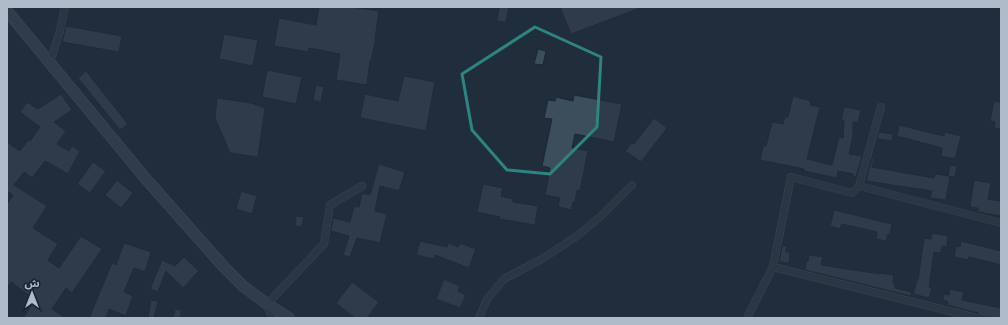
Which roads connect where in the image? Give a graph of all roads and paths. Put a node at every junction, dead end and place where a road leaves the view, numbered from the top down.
1 (64, 7) edge
2 (7, 11) edge
3 (50, 62) junction
4 (881, 107) dead end
5 (632, 185) dead end
6 (362, 186) dead end
7 (859, 186) junction
8 (1001, 222) edge
9 (773, 267) junction
10 (267, 304) junction
11 (272, 318) edge
12 (289, 318) edge
13 (478, 318) edge
14 (747, 318) edge
15 (977, 318) edge

1 - 3 street
2 - 3 street
3 - 10 street
4 - 7 street
5 - 13 street
6 - 10 street
7 - 8 street
7 - 9 street
9 - 14 street
9 - 15 street
10 - 11 street
10 - 12 street

